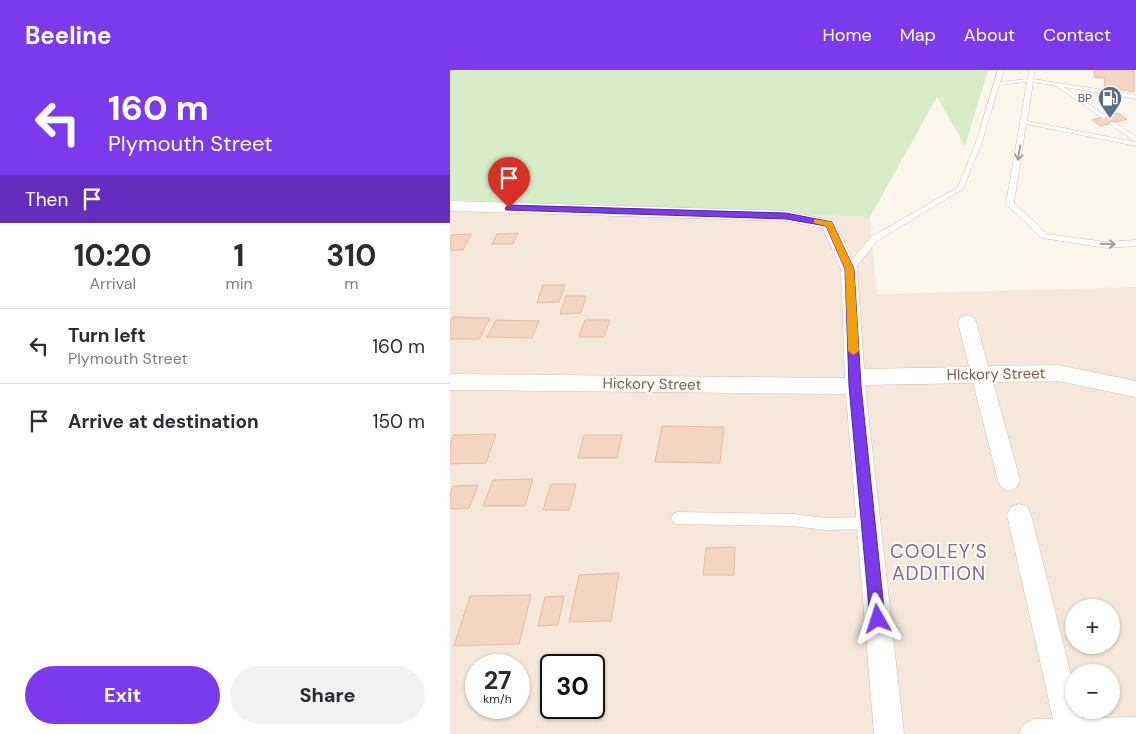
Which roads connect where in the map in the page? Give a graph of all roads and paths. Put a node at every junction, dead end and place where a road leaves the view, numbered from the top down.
1 (1001, 70) edge
2 (1032, 70) edge
3 (1030, 80) junction
4 (997, 84) junction
5 (1056, 84) junction
6 (1136, 97) edge
7 (1104, 117) dead end
8 (1023, 122) junction
9 (1112, 123) dead end
10 (1136, 140) edge
11 (1136, 144) edge
12 (450, 206) edge
13 (1136, 243) edge
14 (850, 269) junction
15 (966, 322) dead end
16 (980, 374) junction
17 (450, 382) edge
18 (855, 382) junction
19 (1136, 390) edge
20 (1008, 480) dead end
21 (1019, 515) dead end
22 (677, 518) dead end
23 (868, 524) junction
24 (1136, 732) edge
25 (889, 734) edge
26 (1034, 734) edge
27 (1071, 734) edge

1 - 4 lane
2 - 3 lane
3 - 4 lane
3 - 5 lane
3 - 8 lane
4 - 14 lane
5 - 6 lane
5 - 7 lane
8 - 11 lane
8 -> 13 lane
9 - 10 lane
12 - 14 street
14 - 18 street
15 - 16 street
16 - 18 street, HIckory Street
16 - 19 street, HIckory Street
16 - 20 street
17 - 18 street, Hickory Street
18 - 23 street
21 - 27 street
22 - 23 lane
23 - 25 street
24 - 27 street
26 - 27 street

